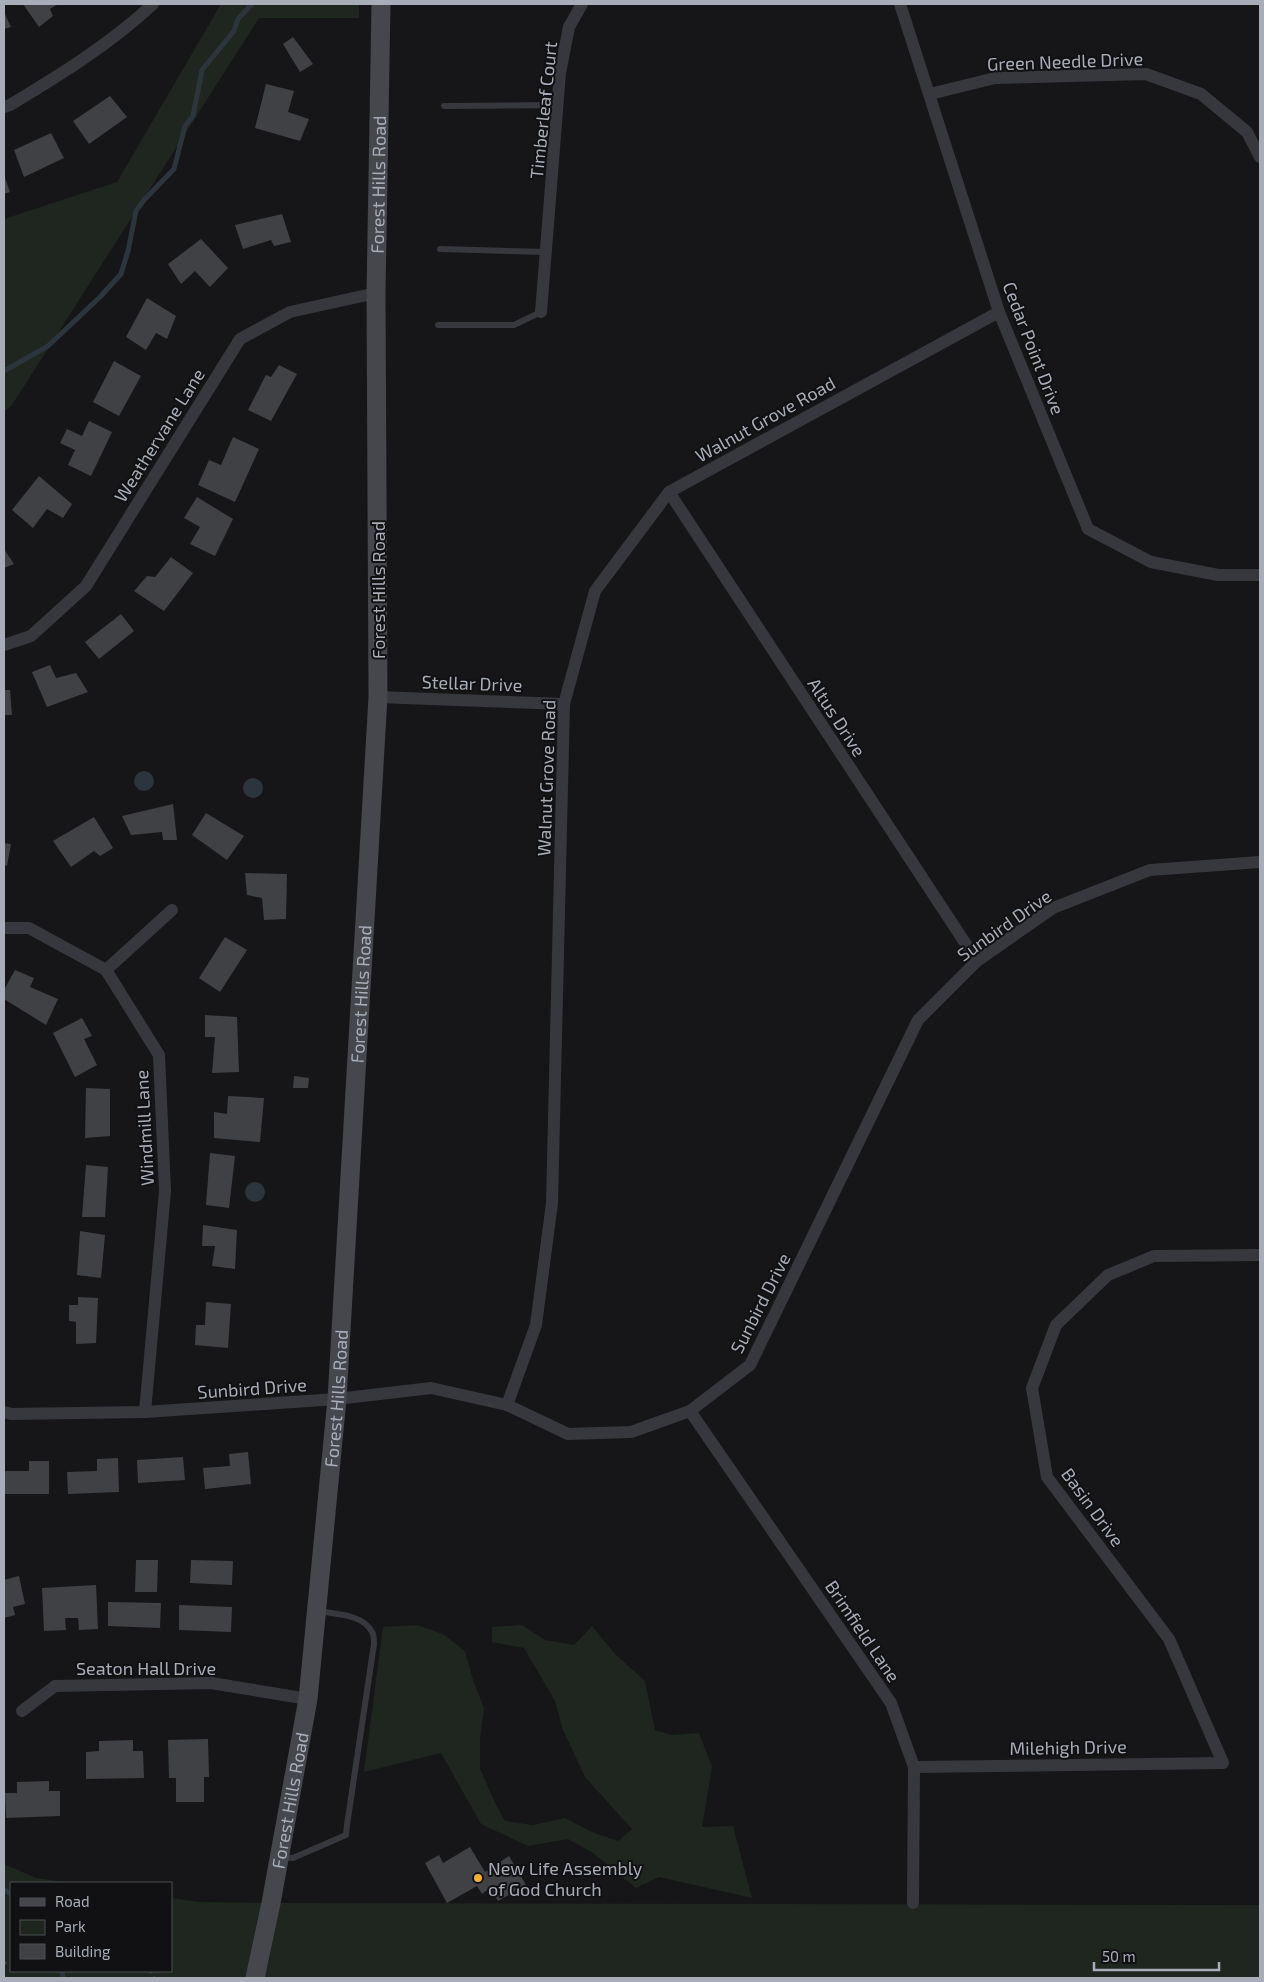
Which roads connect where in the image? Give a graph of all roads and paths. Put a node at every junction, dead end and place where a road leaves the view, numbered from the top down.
1 (153, 4) edge
2 (381, 4) edge
3 (582, 4) edge
4 (900, 4) edge
5 (930, 94) junction
6 (558, 105) junction
7 (444, 106) dead end
8 (4, 107) edge
9 (1260, 157) edge
10 (440, 249) dead end
11 (546, 252) junction
12 (376, 293) junction
13 (541, 312) joint
14 (999, 312) junction
15 (438, 325) dead end
16 (668, 492) junction
17 (1260, 574) edge
18 (4, 645) edge
19 (378, 697) junction
20 (564, 704) junction
21 (1260, 862) edge
22 (172, 910) dead end
23 (4, 928) edge
24 (977, 961) junction
25 (106, 970) junction
26 (1260, 1255) edge
27 (337, 1399) junction
28 (507, 1404) junction
29 (690, 1411) junction
30 (4, 1412) edge
31 (145, 1412) junction
32 (316, 1610) junction
33 (308, 1699) junction
34 (22, 1711) dead end
35 (1223, 1763) joint
36 (914, 1767) junction
37 (280, 1856) junction
38 (913, 1903) dead end
39 (255, 1978) edge

1 - 8 street
2 - 12 street, Forest Hills Road
3 - 6 street, Timberleaf Court
4 - 5 street, Cedar Point Drive
5 - 9 street, Green Needle Drive
5 - 14 street, Cedar Point Drive
6 - 7 lane
6 - 11 street, Timberleaf Court
10 - 11 lane
11 - 13 street, Timberleaf Court
12 - 18 street, Weathervane Lane
12 - 19 street, Forest Hills Road
13 - 15 lane
14 - 16 street, Walnut Grove Road
14 - 17 street, Cedar Point Drive
16 - 20 street, Walnut Grove Road
16 - 24 street, Altus Drive
19 - 20 street, Stellar Drive
19 - 27 street, Forest Hills Road
20 - 28 street, Walnut Grove Road
21 - 24 street, Sunbird Drive
22 - 25 street
23 - 25 street, Windmill Lane
24 - 29 street, Sunbird Drive
25 - 31 street, Windmill Lane
26 - 35 street, Basin Drive
27 - 28 street, Sunbird Drive
27 - 31 street, Sunbird Drive
27 - 32 street, Forest Hills Road
28 - 29 street, Sunbird Drive
29 - 36 street, Brimfield Lane
30 - 31 street, Sunbird Drive
32 - 33 street, Forest Hills Road
32 - 37 lane
33 - 34 street, Seaton Hall Drive
33 - 37 street, Forest Hills Road
35 - 36 street, Milehigh Drive
36 - 38 street, Brimfield Lane
37 - 39 street, Forest Hills Road

